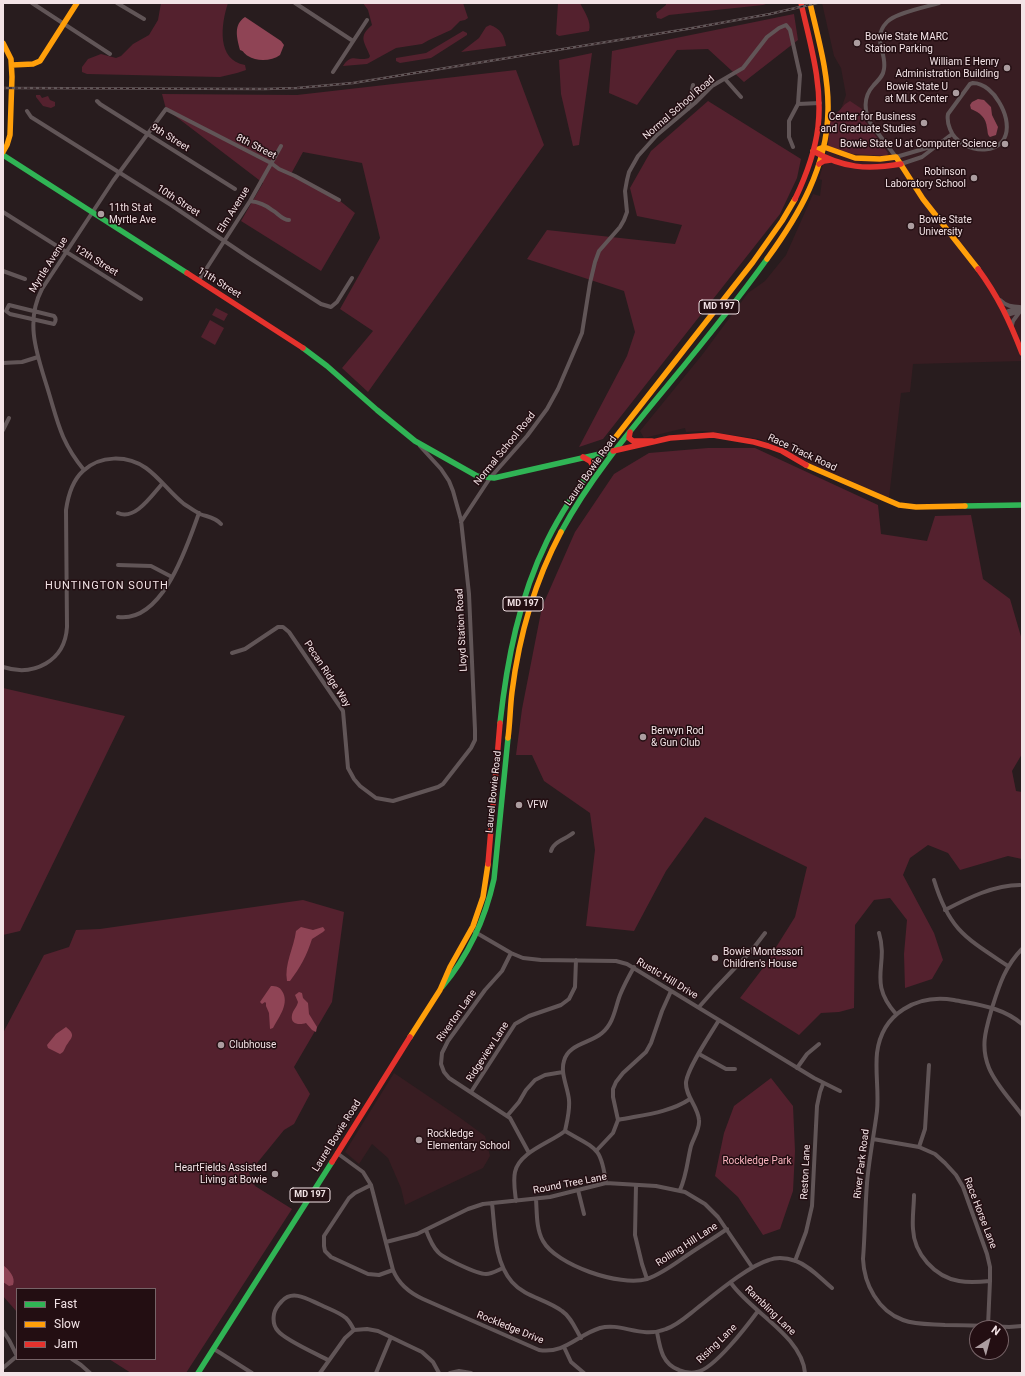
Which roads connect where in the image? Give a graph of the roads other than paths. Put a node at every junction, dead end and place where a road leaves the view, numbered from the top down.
1 (32, 3) edge
2 (77, 3) edge
3 (116, 3) edge
4 (295, 3) edge
5 (801, 3) edge
6 (810, 3) edge
7 (939, 3) edge
8 (144, 19) dead end
9 (367, 20) dead end
10 (64, 24) junction
11 (353, 41) junction
12 (3, 43) edge
13 (110, 54) dead end
14 (12, 65) junction
15 (333, 72) dead end
16 (725, 79) junction
17 (693, 85) dead end
18 (741, 97) dead end
19 (96, 100) dead end
20 (820, 103) junction
21 (798, 104) junction
22 (166, 109) joint
23 (688, 109) junction
24 (27, 111) dead end
25 (147, 134) junction
26 (952, 134) junction
27 (281, 146) dead end
28 (937, 146) junction
29 (793, 147) dead end
30 (824, 147) junction
31 (813, 151) junction
32 (3, 154) edge
33 (821, 156) junction
34 (896, 157) junction
35 (831, 160) junction
36 (272, 163) junction
37 (818, 164) junction
38 (901, 164) junction
39 (119, 173) junction
40 (235, 189) dead end
41 (339, 200) dead end
42 (250, 201) junction
43 (3, 212) edge
44 (92, 212) junction
45 (289, 220) dead end
46 (224, 241) junction
47 (67, 252) junction
48 (3, 271) edge
49 (352, 278) dead end
50 (25, 279) dead end
51 (198, 280) junction
52 (997, 297) junction
53 (140, 298) dead end
54 (1021, 308) edge
55 (35, 311) junction
56 (1006, 313) junction
57 (33, 320) junction
58 (1012, 325) junction
59 (1019, 335) edge
60 (1022, 353) edge
61 (38, 357) junction
62 (3, 363) edge
63 (10, 418) dead end
64 (3, 430) edge
65 (630, 432) junction
66 (415, 441) junction
67 (652, 441) junction
68 (617, 450) junction
69 (605, 452) junction
70 (582, 457) junction
71 (594, 468) junction
72 (84, 470) junction
73 (490, 478) junction
74 (162, 484) junction
75 (1022, 505) edge
76 (118, 513) dead end
77 (199, 513) junction
78 (461, 521) junction
79 (221, 524) dead end
80 (118, 565) dead end
81 (172, 576) junction
82 (118, 617) dead end
83 (232, 653) dead end
84 (3, 667) edge
85 (407, 797) joint
86 (573, 834) dead end
87 (551, 851) dead end
88 (934, 880) dead end
89 (1020, 885) dead end
90 (945, 910) junction
91 (472, 929) junction
92 (477, 933) junction
93 (765, 933) dead end
94 (879, 933) dead end
95 (1022, 949) edge
96 (511, 953) junction
97 (576, 960) junction
98 (1008, 966) junction
99 (634, 967) junction
100 (440, 990) junction
101 (671, 991) junction
102 (699, 1007) junction
103 (992, 1007) junction
104 (896, 1014) junction
105 (718, 1020) junction
106 (1022, 1024) edge
107 (819, 1044) dead end
108 (699, 1054) junction
109 (929, 1065) dead end
110 (797, 1068) junction
111 (735, 1069) dead end
112 (563, 1072) junction
113 (823, 1084) junction
114 (840, 1091) dead end
115 (471, 1092) junction
116 (690, 1099) junction
117 (1022, 1115) edge
118 (507, 1116) junction
119 (618, 1120) junction
120 (565, 1131) junction
121 (873, 1139) junction
122 (919, 1147) junction
123 (597, 1150) junction
124 (337, 1153) junction
125 (529, 1153) junction
126 (606, 1183) junction
127 (371, 1184) junction
128 (636, 1185) junction
129 (578, 1190) junction
130 (680, 1190) junction
131 (914, 1195) dead end
132 (536, 1199) junction
133 (516, 1201) junction
134 (492, 1203) junction
135 (584, 1214) dead end
136 (727, 1229) junction
137 (426, 1230) junction
138 (386, 1242) junction
139 (795, 1261) junction
140 (752, 1267) junction
141 (503, 1268) junction
142 (393, 1270) junction
143 (647, 1279) junction
144 (990, 1281) junction
145 (731, 1283) junction
146 (832, 1288) dead end
147 (758, 1312) junction
148 (989, 1320) edge
149 (969, 1325) edge
150 (1022, 1326) edge
151 (1009, 1327) edge
152 (354, 1330) junction
153 (3, 1331) edge
154 (657, 1332) junction
155 (391, 1337) junction
156 (581, 1338) junction
157 (564, 1347) junction
158 (214, 1349) junction
159 (16, 1354) edge
160 (16, 1357) edge
161 (74, 1360) edge
162 (328, 1360) junction
163 (3, 1368) edge
164 (90, 1373) edge
165 (198, 1373) edge
166 (252, 1373) edge
167 (320, 1373) edge
168 (376, 1373) edge
169 (440, 1373) edge
170 (450, 1373) edge
171 (471, 1373) edge
172 (584, 1373) edge
173 (805, 1373) edge

1 - 10 street
2 - 10 main road
3 - 8 street
4 - 11 street
5 - 20 main road, Laurel Bowie Road / MD 197
6 - 30 main road, Laurel Bowie Road / MD 197
7 - 34 street
9 - 11 street
10 - 13 street
10 - 14 main road
11 - 15 street
12 - 14 main road
14 - 32 main road
16 - 18 street
16 - 21 street, Normal School Road
16 - 23 street, Normal School Road
17 - 23 street
19 - 25 street, 9th Street
20 - 21 street
20 - 31 main road, Laurel Bowie Road / MD 197
21 - 29 street, Normal School Road
22 - 25 street, Myrtle Avenue
22 - 36 street, 8th Street
23 - 73 street, Normal School Road
24 - 39 street, 10th Street
25 - 39 street, Myrtle Avenue
25 - 40 street, 9th Street
26 - 26 street
26 - 28 street
27 - 36 street, Elm Avenue
28 - 34 street
28 - 38 street
30 - 31 main road
30 - 33 main road, Laurel Bowie Road / MD 197
30 - 34 main road
31 - 33 main road
31 - 69 main road, Laurel Bowie Road / MD 197
32 - 44 main road, 11th Street
33 - 35 main road
33 - 37 main road, Laurel Bowie Road / MD 197
34 - 38 main road
35 - 37 main road
35 - 38 main road
36 - 41 street, 8th Street
36 - 42 street, Elm Avenue
37 - 65 main road, Laurel Bowie Road / MD 197
38 - 52 main road
39 - 44 street, Myrtle Avenue
39 - 46 street, 10th Street
42 - 45 street
42 - 46 street, Elm Avenue
43 - 47 street, 12th Street
44 - 47 street, Myrtle Avenue
44 - 51 main road, 11th Street
46 - 49 street, 10th Street
46 - 51 street, Elm Avenue
47 - 53 street, 12th Street
47 - 55 street, Myrtle Avenue
48 - 50 street
51 - 66 main road, 11th Street
52 - 54 street
52 - 56 main road
54 - 56 street
54 - 58 street
55 - 57 street, Myrtle Avenue
55 - 57 street
55 - 57 street
56 - 58 main road
57 - 61 street, Myrtle Avenue
58 - 59 main road
59 - 60 main road
61 - 62 street
61 - 72 street, Myrtle Avenue
63 - 64 street
65 - 67 main road
65 - 68 main road, Laurel Bowie Road / MD 197
66 - 73 main road, Race Track Road
66 - 78 street, Lloyd Station Road
67 - 68 main road, Race Track Road
67 - 75 main road, Race Track Road
68 - 69 main road, Race Track Road
68 - 92 main road, Laurel Bowie Road / MD 197
69 - 70 main road, Race Track Road
69 - 71 main road, Laurel Bowie Road / MD 197
70 - 71 main road
70 - 73 main road, Race Track Road
71 - 91 main road, Laurel Bowie Road / MD 197
72 - 74 street
72 - 84 street
73 - 78 street, Normal School Road
74 - 76 street
74 - 77 street
77 - 79 street
77 - 81 street
78 - 85 street, Lloyd Station Road
80 - 81 street
81 - 82 street
83 - 85 street, Pecan Ridge Way
86 - 87 street
88 - 90 street
89 - 90 street
90 - 98 street
91 - 92 street, Rustic Hill Drive
91 - 100 main road, Laurel Bowie Road / MD 197
92 - 96 street, Rustic Hill Drive
92 - 100 main road, Laurel Bowie Road / MD 197
93 - 102 street
94 - 104 street
95 - 98 street
96 - 97 street, Rustic Hill Drive
96 - 115 street, Riverton Lane
97 - 99 street, Rustic Hill Drive
97 - 115 street, Ridgeview Lane
98 - 103 street
99 - 101 street, Rustic Hill Drive
99 - 112 street
100 - 124 main road, Laurel Bowie Road / MD 197
101 - 102 street, Rustic Hill Drive
101 - 119 street
102 - 105 street, Rustic Hill Drive
103 - 104 street, River Park Road
103 - 106 street, River Park Road
103 - 117 street
104 - 121 street, River Park Road
105 - 108 street
105 - 110 street, Rustic Hill Drive
107 - 110 street
108 - 111 street
108 - 116 street
109 - 122 street
110 - 113 street, Rustic Hill Drive
112 - 118 street
112 - 120 street
113 - 114 street, Rustic Hill Drive
113 - 139 street, Reston Lane
115 - 118 street, Riverton Lane
116 - 119 street
116 - 130 street
118 - 125 street, Riverton Lane
119 - 123 street
120 - 123 street
120 - 125 street
121 - 122 street, Race Horse Lane
121 - 149 street, River Park Road
122 - 144 street, Race Horse Lane
123 - 126 street
124 - 127 street, Rockledge Drive
124 - 158 main road, Laurel Bowie Road / MD 197
125 - 133 street
126 - 128 street, Round Tree Lane
126 - 129 street, Round Tree Lane
127 - 138 street, Rockledge Drive
127 - 142 street
128 - 130 street, Round Tree Lane
128 - 143 street
129 - 132 street, Round Tree Lane
129 - 135 street
130 - 136 street, Round Tree Lane
131 - 144 street
132 - 133 street, Round Tree Lane
132 - 143 street, Rolling Hill Lane
133 - 134 street, Round Tree Lane
134 - 137 street, Round Tree Lane
134 - 141 street
136 - 140 street, Round Tree Lane
136 - 143 street, Rolling Hill Lane
137 - 138 street, Round Tree Lane
137 - 141 street
138 - 142 street, Rockledge Drive
139 - 140 street, Rockledge Drive
139 - 146 street, Rockledge Drive
140 - 145 street, Rockledge Drive
141 - 156 street
142 - 157 street, Rockledge Drive
144 - 148 street, Race Horse Lane
145 - 147 street, Rambling Lane
145 - 154 street, Rockledge Drive
147 - 154 street, Rising Lane
147 - 173 street, Rambling Lane
150 - 151 street, River Park Road
152 - 155 street
152 - 162 street
152 - 162 street
153 - 159 street
154 - 156 street, Rockledge Drive
155 - 168 street
155 - 169 street
156 - 157 street, Rockledge Drive
157 - 172 street
158 - 165 main road, Laurel Bowie Road / MD 197
158 - 166 street
160 - 163 street
161 - 164 street
162 - 167 street
170 - 171 street

